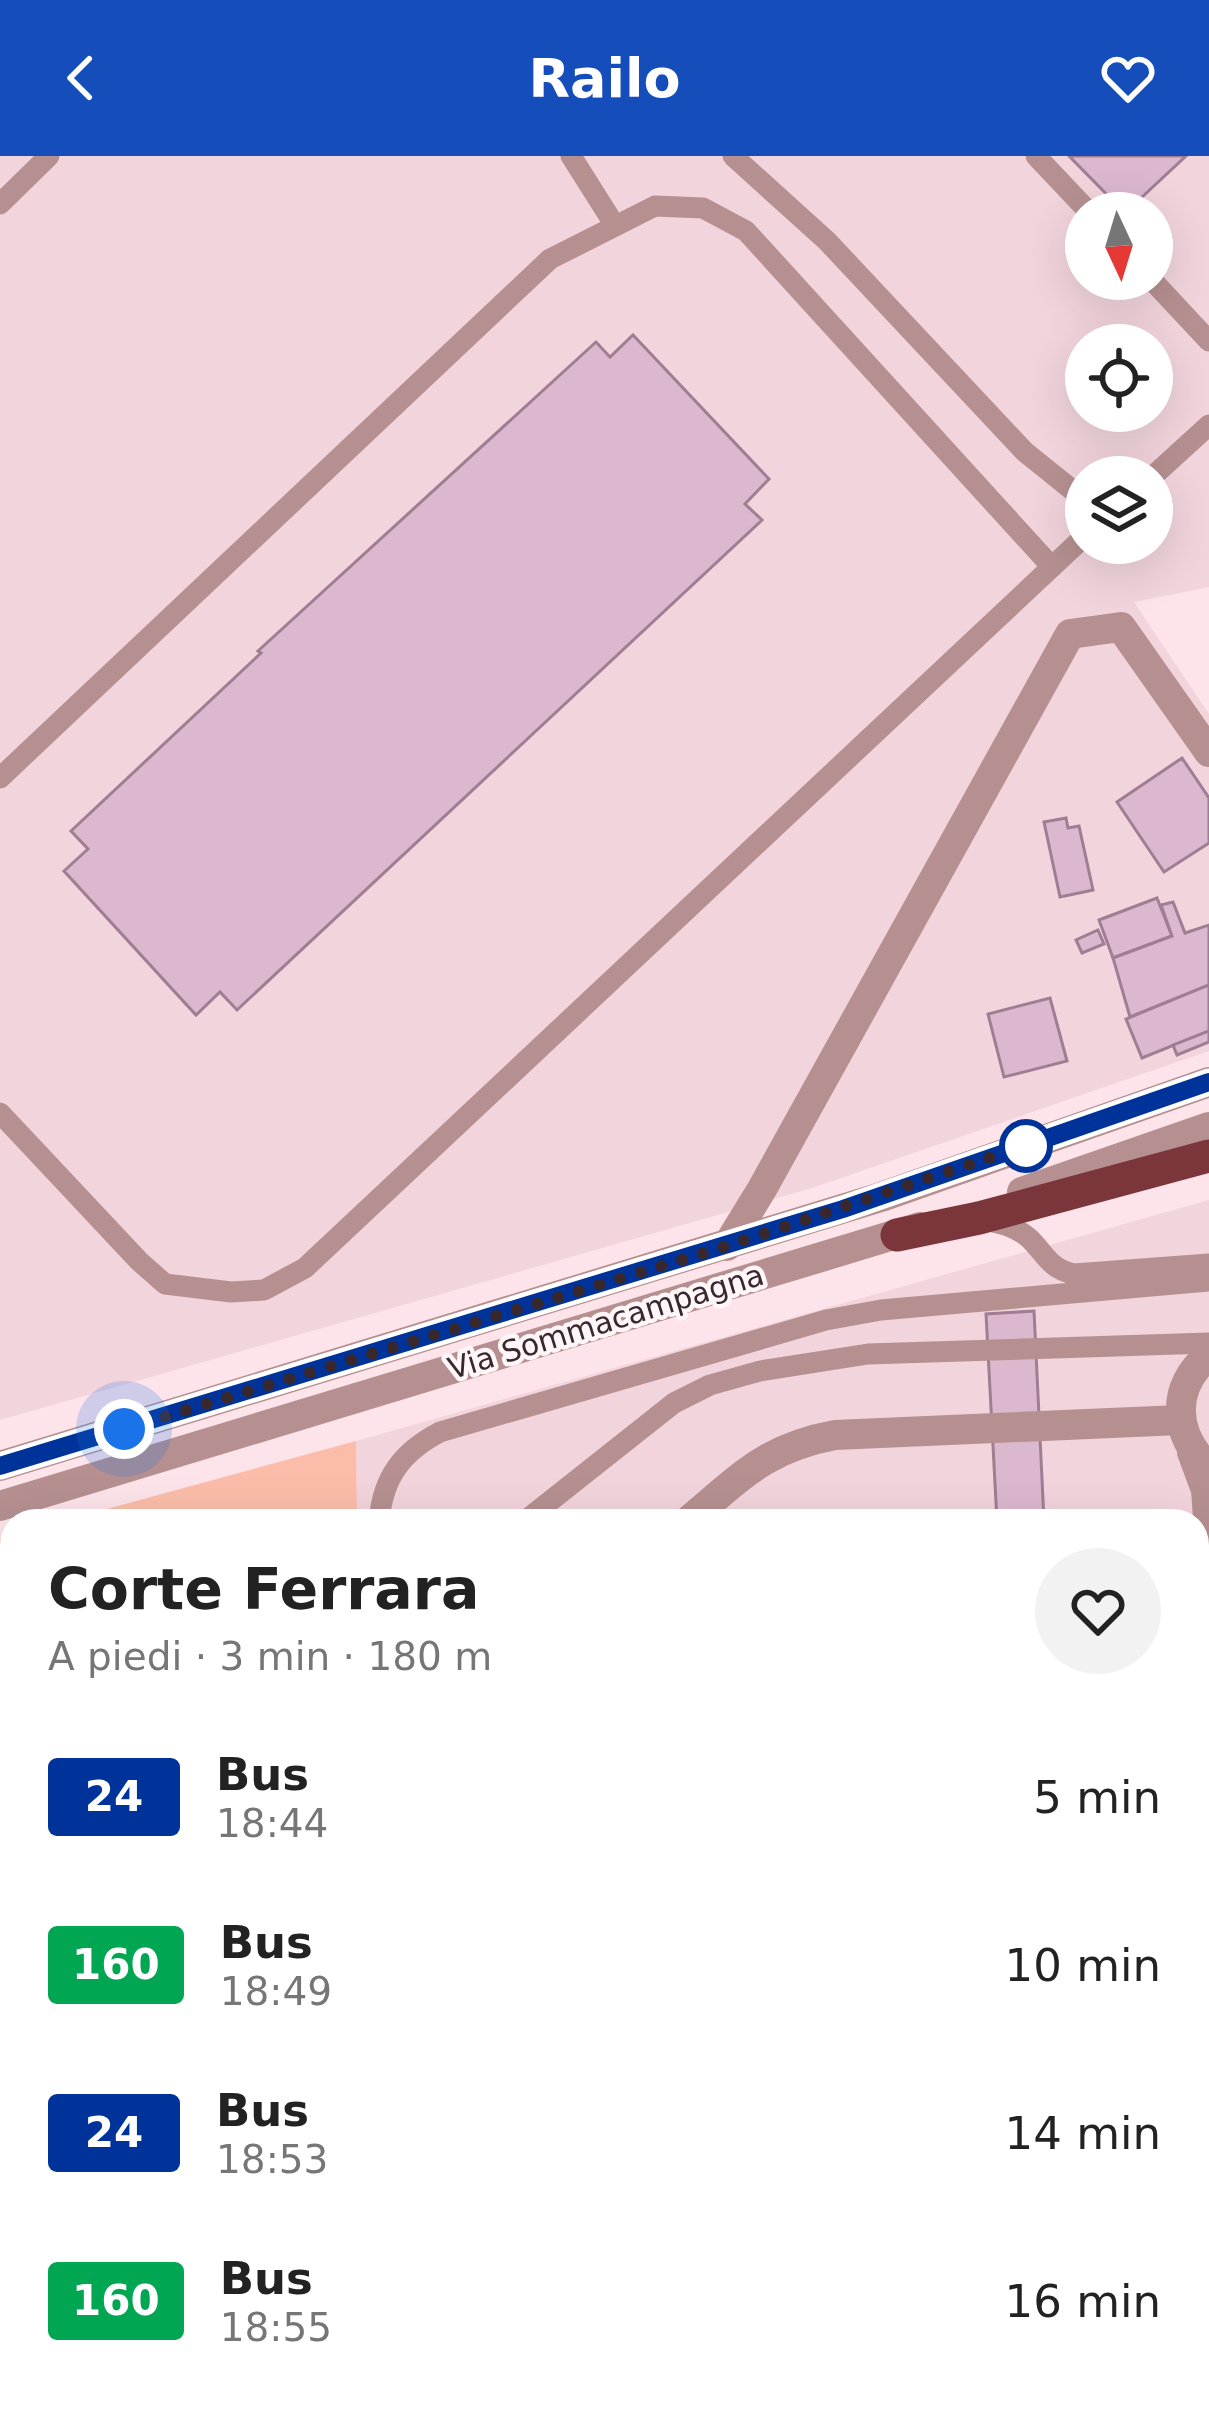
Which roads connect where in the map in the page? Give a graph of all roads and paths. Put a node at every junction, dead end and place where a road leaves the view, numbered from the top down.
1 (49, 156) edge
2 (571, 156) edge
3 (733, 156) edge
4 (1036, 156) edge
5 (1070, 192) edge
6 (0, 204) edge
7 (614, 224) junction
8 (1171, 300) edge
9 (1209, 341) edge
10 (1209, 425) edge
11 (1173, 458) edge
12 (1065, 484) edge
13 (1065, 555) edge
14 (1052, 567) junction
15 (1209, 752) edge
16 (0, 778) edge
17 (1209, 1082) edge
18 (0, 1113) edge
19 (1209, 1127) edge
20 (1209, 1156) edge
21 (979, 1218) junction
22 (897, 1235) junction
23 (727, 1246) junction
24 (1209, 1264) edge
25 (1209, 1281) edge
26 (1209, 1343) edge
27 (1209, 1355) edge
28 (1180, 1420) junction
29 (1201, 1460) edge
30 (0, 1466) edge
31 (0, 1506) edge
32 (381, 1509) edge
33 (540, 1509) edge
34 (703, 1509) edge
35 (1207, 1509) edge

1 - 6 lane
2 - 7 lane
3 - 12 lane
4 - 5 lane
7 - 14 lane
7 - 16 lane
8 - 9 lane
10 - 11 lane
13 - 14 lane
14 - 18 lane
15 - 23 street, Via Sommacampagna
17 - 23 street, Via Sommacampagna
19 - 22 street, Via Sommacampagna
20 - 21 highway
21 - 22 highway
21 - 24 lane
22 - 31 street, Via Sommacampagna
23 - 30 street, Via Sommacampagna
25 - 32 lane
26 - 33 lane
27 - 28 street
28 - 29 street
28 - 34 street
29 - 35 street

